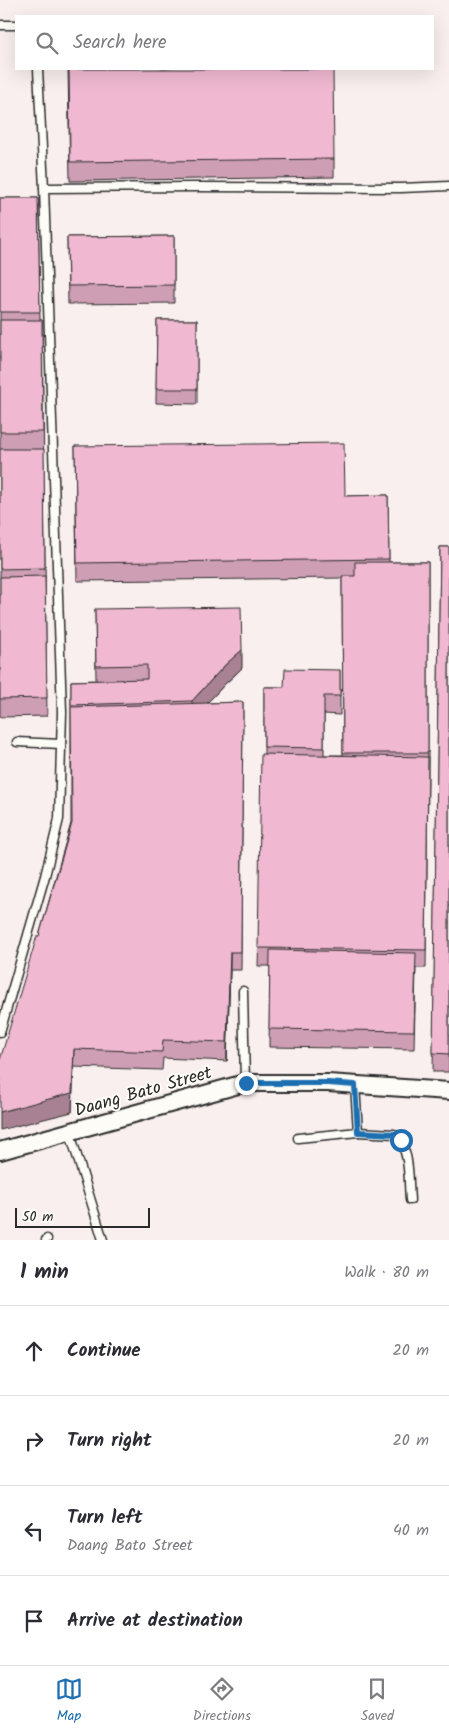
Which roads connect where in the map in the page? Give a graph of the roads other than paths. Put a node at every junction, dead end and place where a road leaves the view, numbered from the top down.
1 (0, 25) edge
2 (15, 25) edge
3 (38, 70) edge
4 (449, 186) edge
5 (44, 188) junction
6 (17, 742) dead end
7 (61, 744) junction
8 (243, 991) dead end
9 (0, 1032) edge
10 (246, 1083) junction
11 (355, 1085) junction
12 (449, 1091) edge
13 (358, 1132) junction
14 (70, 1133) junction
15 (298, 1138) dead end
16 (0, 1151) edge
17 (410, 1200) dead end
18 (103, 1240) edge

1 - 2 lane
3 - 5 lane
4 - 5 lane
5 - 7 lane
6 - 7 lane
7 - 9 lane
8 - 10 lane
10 - 11 street, Daang Bato Street
10 - 14 street, Daang Bato Street
11 - 12 street, Daang Bato Street
11 - 13 lane
13 - 15 lane
13 - 17 lane
14 - 16 street, Daang Bato Street
14 - 18 lane

